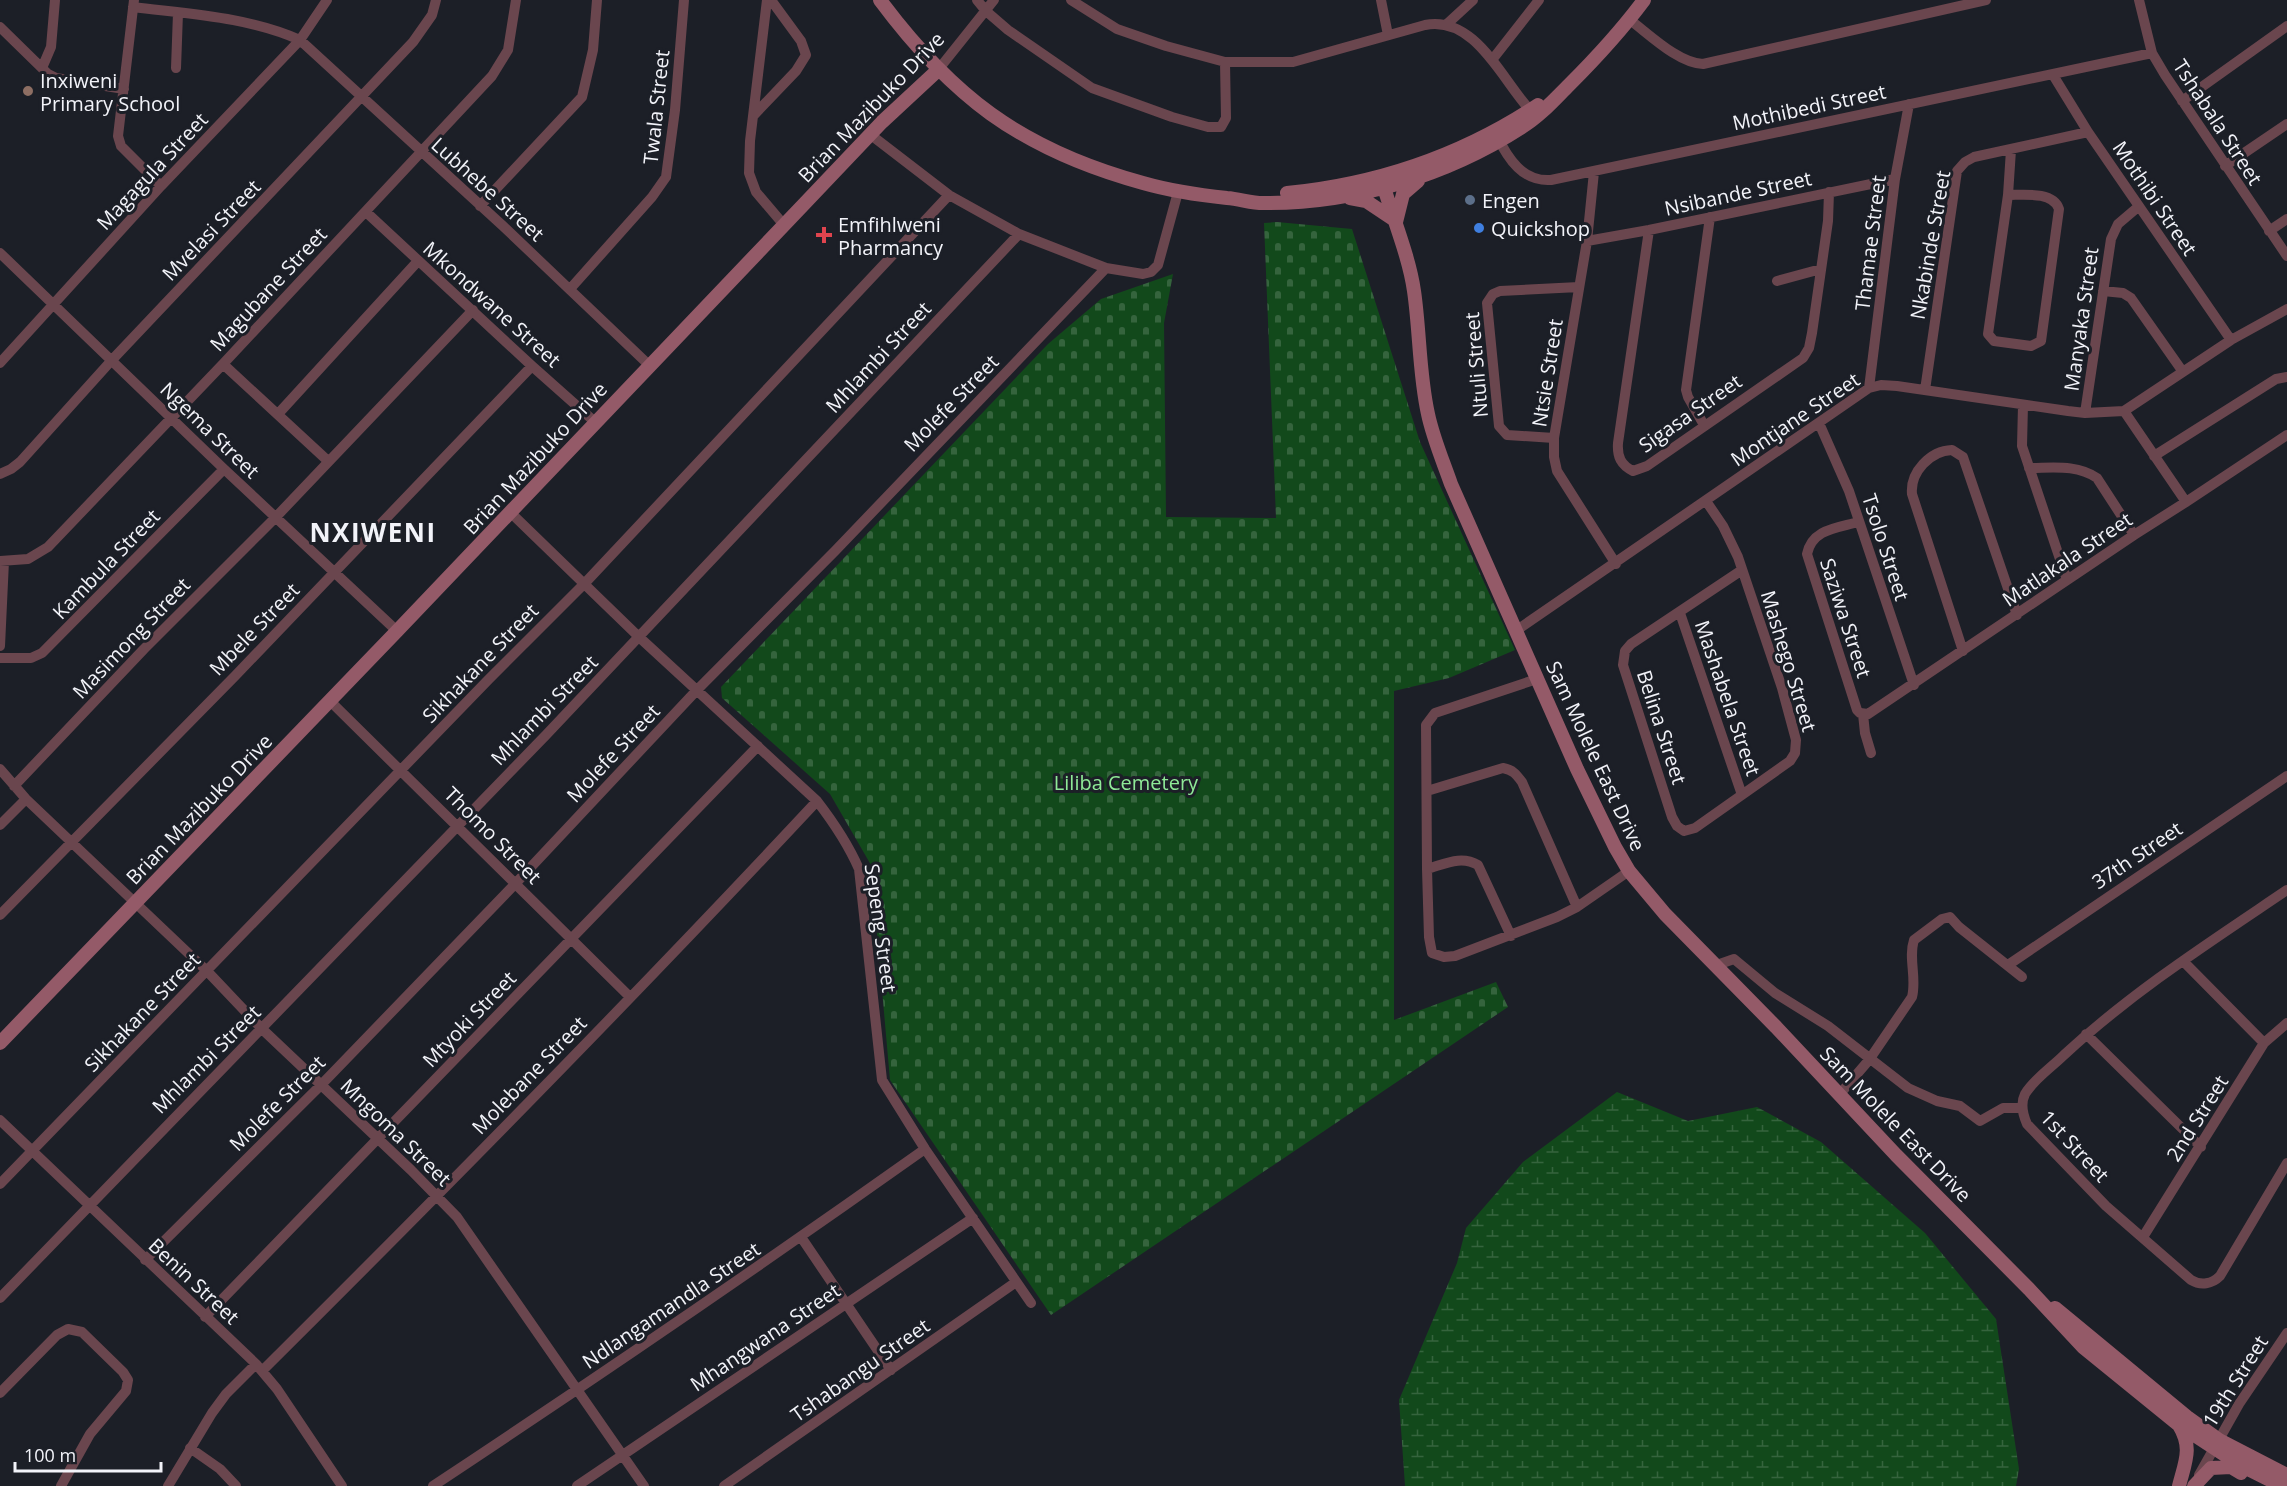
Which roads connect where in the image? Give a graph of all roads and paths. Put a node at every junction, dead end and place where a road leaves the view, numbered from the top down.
1 (56, 0) edge
2 (327, 0) edge
3 (435, 0) edge
4 (516, 0) edge
5 (597, 0) edge
6 (684, 0) edge
7 (769, 0) edge
8 (880, 0) edge
9 (977, 0) edge
10 (994, 0) edge
11 (1071, 0) edge
12 (1381, 0) edge
13 (1473, 0) edge
14 (1539, 0) edge
15 (1644, 0) edge
16 (1986, 0) edge
17 (2139, 0) edge
18 (133, 3) edge
19 (986, 11) junction
20 (178, 13) junction
21 (1630, 20) junction
22 (1447, 24) junction
23 (2287, 26) edge
24 (0, 27) edge
25 (1388, 35) junction
26 (300, 40) junction
27 (2152, 53) junction
28 (1492, 60) junction
29 (1225, 62) junction
30 (42, 68) junction
31 (176, 68) dead end
32 (938, 70) junction
33 (2053, 75) junction
34 (1568, 86) junction
35 (124, 89) junction
36 (361, 98) junction
37 (2182, 101) junction
38 (1909, 104) junction
39 (1530, 110) junction
40 (753, 115) junction
41 (2287, 124) edge
42 (2088, 132) junction
43 (871, 135) junction
44 (1498, 137) junction
45 (2011, 150) junction
46 (420, 152) junction
47 (2225, 166) junction
48 (1594, 172) junction
49 (1427, 174) junction
50 (1895, 179) junction
51 (1382, 182) junction
52 (161, 186) junction
53 (1178, 192) junction
54 (1829, 192) junction
55 (949, 195) junction
56 (2008, 195) junction
57 (1341, 197) junction
58 (1231, 198) junction
59 (480, 206) junction
60 (2138, 207) junction
61 (366, 212) junction
62 (1710, 217) junction
63 (2287, 219) edge
64 (1394, 223) junction
65 (784, 225) junction
66 (1649, 230) junction
67 (2269, 231) junction
68 (1019, 234) junction
69 (1587, 241) junction
70 (0, 253) edge
71 (2287, 256) edge
72 (417, 261) junction
73 (1106, 268) junction
74 (1821, 269) junction
75 (1778, 281) dead end
76 (1579, 287) junction
77 (570, 289) junction
78 (2103, 291) junction
79 (53, 303) junction
80 (2287, 309) edge
81 (473, 310) junction
82 (2231, 340) junction
83 (111, 361) junction
84 (0, 363) edge
85 (223, 364) junction
86 (532, 366) junction
87 (650, 366) junction
88 (2183, 372) junction
89 (2287, 377) edge
90 (1869, 388) junction
91 (1925, 390) junction
92 (2023, 405) junction
93 (2124, 411) junction
94 (2085, 413) junction
95 (278, 414) junction
96 (172, 417) junction
97 (595, 422) junction
98 (1819, 423) junction
99 (1704, 425) junction
100 (2287, 435) edge
101 (1554, 438) junction
102 (2154, 456) junction
103 (328, 461) junction
104 (2029, 468) junction
105 (224, 470) junction
106 (0, 474) edge
107 (1706, 501) junction
108 (2186, 502) junction
109 (510, 512) junction
110 (275, 518) junction
111 (1858, 522) junction
112 (2134, 535) junction
113 (2, 561) edge
114 (1616, 564) junction
115 (1742, 570) junction
116 (335, 572) junction
117 (2067, 580) junction
118 (585, 583) junction
119 (1680, 613) junction
120 (2017, 615) junction
121 (1517, 630) junction
122 (398, 631) junction
123 (639, 637) junction
124 (0, 646) edge
125 (1963, 651) junction
126 (0, 658) edge
127 (1537, 680) junction
128 (1914, 685) junction
129 (696, 691) junction
130 (330, 701) junction
131 (1866, 714) junction
132 (758, 746) junction
133 (1871, 753) dead end
134 (0, 769) edge
135 (401, 770) junction
136 (2287, 776) edge
137 (14, 786) junction
138 (1427, 791) junction
139 (1742, 795) junction
140 (26, 799) junction
141 (817, 801) junction
142 (0, 825) edge
143 (458, 827) junction
144 (1695, 828) joint
145 (71, 841) junction
146 (1427, 869) junction
147 (1629, 871) junction
148 (516, 883) junction
149 (2287, 890) edge
150 (136, 903) junction
151 (1577, 907) junction
152 (0, 915) edge
153 (1511, 936) junction
154 (572, 939) junction
155 (2183, 961) junction
156 (2008, 965) junction
157 (1714, 966) junction
158 (207, 971) junction
159 (2022, 977) dead end
160 (630, 996) junction
161 (2287, 1023) edge
162 (261, 1028) junction
163 (2086, 1034) junction
164 (0, 1043) edge
165 (2264, 1043) junction
166 (1869, 1060) junction
167 (321, 1084) junction
168 (1839, 1095) junction
169 (2022, 1108) junction
170 (0, 1120) edge
171 (377, 1138) junction
172 (2201, 1147) junction
173 (925, 1149) junction
174 (32, 1152) junction
175 (2287, 1163) edge
176 (0, 1184) edge
177 (437, 1197) junction
178 (91, 1206) junction
179 (973, 1218) junction
180 (801, 1237) junction
181 (2143, 1237) junction
182 (145, 1260) junction
183 (1016, 1282) junction
184 (2029, 1289) junction
185 (0, 1298) edge
186 (1031, 1303) dead end
187 (846, 1304) junction
188 (206, 1317) junction
189 (2287, 1333) edge
190 (259, 1367) junction
191 (891, 1370) junction
192 (577, 1391) junction
193 (0, 1393) edge
194 (2179, 1425) junction
195 (2217, 1445) junction
196 (190, 1448) junction
197 (621, 1455) junction
198 (2287, 1475) edge
199 (62, 1486) edge
200 (168, 1486) edge
201 (236, 1486) edge
202 (342, 1486) edge
203 (433, 1486) edge
204 (577, 1486) edge
205 (644, 1486) edge
206 (724, 1486) edge
207 (2179, 1486) edge
208 (2193, 1486) edge
209 (2271, 1486) edge
210 (2282, 1486) edge

1 - 30 street
2 - 26 street, Magagula Street
3 - 36 street, Mvelasi Street
4 - 46 street, Magubane Street
5 - 59 street
6 - 77 street, Twala Street
7 - 40 street
7 - 40 street
8 - 32 street
9 - 19 street
10 - 19 street, Brian Mazibuko Drive
11 - 29 street
12 - 25 street
13 - 22 street
14 - 28 street
15 - 21 street
16 - 21 street
17 - 27 street, Tshabala Street
18 - 20 street
18 - 35 street
19 - 29 street
19 - 32 street, Brian Mazibuko Drive
20 - 26 street
20 - 31 street
21 - 34 street
22 - 25 street
22 - 28 street
23 - 37 street
24 - 30 street
25 - 29 street
26 - 36 street, Lubhebe Street
26 - 52 street, Magagula Street
27 - 33 street, Mothibedi Street
27 - 37 street, Tshabala Street
28 - 39 street
30 - 35 street
32 - 43 street, Brian Mazibuko Drive
32 - 53 street
33 - 38 street, Mothibedi Street
33 - 42 street, Mothibi Street
34 - 39 street
34 - 44 street
35 - 52 street
36 - 46 street, Lubhebe Street
36 - 83 street, Mvelasi Street
37 - 47 street, Tshabala Street
38 - 48 street, Mothibedi Street
38 - 50 street, Thamae Street
39 - 44 street
40 - 65 street
41 - 47 street
42 - 45 street, Nkabinde Street
42 - 60 street, Mothibi Street
43 - 55 street
43 - 65 street, Brian Mazibuko Drive
44 - 48 street, Mothibedi Street
44 - 49 street
44 - 51 street
45 - 56 street
45 - 91 street, Nkabinde Street
46 - 59 street, Lubhebe Street
46 - 61 street, Magubane Street
47 - 67 street, Tshabala Street
48 - 69 street, Ntsie Street
49 - 51 street
49 - 64 street
50 - 54 street, Nsibande Street
50 - 90 street, Thamae Street
51 - 57 street
51 - 58 street
51 - 64 street, Sam Molele East Drive
52 - 79 street, Magagula Street
53 - 58 street
53 - 73 street
54 - 62 street, Nsibande Street
54 - 74 street, Sigasa Street
55 - 68 street
55 - 118 street, Sikhakane Street
56 - 56 street
57 - 58 street
57 - 64 street
59 - 77 street, Lubhebe Street
60 - 78 street, Manyaka Street
60 - 82 street, Mothibi Street
61 - 72 street, Mkondwane Street
61 - 85 street, Magubane Street
62 - 66 street, Nsibande Street
62 - 99 street
63 - 67 street
64 - 121 street, Sam Molele East Drive
65 - 87 street, Brian Mazibuko Drive
66 - 69 street, Nsibande Street
66 - 99 street, Sigasa Street
67 - 71 street, Tshabala Street
68 - 73 street
68 - 123 street, Mhlambi Street
69 - 76 street, Ntsie Street
70 - 79 street, Ngema Street
72 - 81 street, Mkondwane Street
72 - 95 street
73 - 129 street, Molefe Street
74 - 75 street
74 - 99 street, Sigasa Street
76 - 101 street, Ntsie Street
76 - 101 street, Ntuli Street
77 - 87 street, Lubhebe Street
78 - 88 street
78 - 94 street, Manyaka Street
79 - 83 street, Ngema Street
79 - 84 street, Magagula Street
80 - 82 street
81 - 86 street, Mkondwane Street
81 - 103 street, Masimong Street
82 - 88 street
83 - 96 street, Ngema Street
83 - 106 street, Mvelasi Street
85 - 95 street
85 - 96 street, Magubane Street
86 - 97 street, Mkondwane Street
86 - 116 street, Mbele Street
87 - 97 street, Brian Mazibuko Drive
88 - 93 street
89 - 102 street
90 - 91 street, Montjane Street
90 - 98 street, Montjane Street
91 - 92 street, Montjane Street
92 - 94 street, Montjane Street
92 - 104 street
93 - 94 street, Montjane Street
93 - 102 street
95 - 103 street
96 - 105 street, Ngema Street
96 - 113 street, Magubane Street
97 - 109 street, Brian Mazibuko Drive
98 - 107 street, Montjane Street
98 - 111 street, Tsolo Street
100 - 108 street, Matlakala Street
101 - 114 street, Ntsie Street
102 - 108 street
103 - 110 street, Masimong Street
104 - 112 street
104 - 117 street
105 - 110 street, Ngema Street
105 - 126 street, Kambula Street
107 - 114 street, Montjane Street
107 - 115 street, Mashego Street
108 - 112 street, Matlakala Street
109 - 118 street, Sepeng Street
109 - 122 street, Brian Mazibuko Drive
110 - 116 street, Ngema Street
110 - 137 street, Masimong Street
111 - 128 street, Tsolo Street
111 - 131 street, Saziwa Street
112 - 117 street, Matlakala Street
113 - 124 street
114 - 121 street, Montjane Street
115 - 119 street, Belina Street
115 - 139 street, Mashego Street
116 - 122 street, Ngema Street
116 - 145 street, Mbele Street
117 - 120 street, Matlakala Street
118 - 123 street, Sepeng Street
118 - 135 street, Sikhakane Street
119 - 139 street, Mashabela Street
119 - 144 street, Belina Street
120 - 125 street, Matlakala Street
120 - 125 street
121 - 127 street, Sam Molele East Drive
122 - 130 street, Brian Mazibuko Drive
123 - 129 street, Sepeng Street
123 - 143 street, Mhlambi Street
125 - 128 street, Matlakala Street
127 - 138 street
127 - 147 street, Sam Molele East Drive
128 - 131 street, Matlakala Street
129 - 132 street, Sepeng Street
129 - 148 street, Molefe Street
130 - 135 street, Thomo Street
130 - 150 street, Brian Mazibuko Drive
131 - 133 street, Saziwa Street
132 - 141 street, Sepeng Street
132 - 154 street, Mtyoki Street
134 - 137 street, Mngoma Street
135 - 143 street, Thomo Street
135 - 158 street, Sikhakane Street
136 - 156 street, 37th Street
137 - 140 street, Mngoma Street
138 - 146 street
138 - 151 street
139 - 144 street, Mashego Street
140 - 142 street
140 - 145 street, Mngoma Street
141 - 160 street, Molebane Street
141 - 173 street, Sepeng Street
143 - 148 street, Thomo Street
143 - 162 street, Mhlambi Street
145 - 150 street, Mngoma Street
145 - 152 street, Mbele Street
146 - 153 street
146 - 153 street
147 - 151 street
147 - 157 street, Sam Molele East Drive
148 - 154 street, Thomo Street
148 - 167 street, Molefe Street
149 - 155 street, 1st Street
150 - 158 street, Mngoma Street
150 - 164 street, Brian Mazibuko Drive
151 - 153 street
154 - 160 street, Thomo Street
154 - 171 street, Mtyoki Street
155 - 163 street, 1st Street
155 - 165 street
156 - 159 street
156 - 166 street
157 - 166 street
157 - 168 street, Sam Molele East Drive
158 - 162 street, Mngoma Street
158 - 174 street, Sikhakane Street
160 - 177 street, Molebane Street
161 - 165 street, 2nd Street
162 - 167 street, Mngoma Street
162 - 178 street, Mhlambi Street
163 - 169 street, 1st Street
163 - 172 street
165 - 172 street, 2nd Street
166 - 168 street
166 - 169 street
167 - 171 street, Mngoma Street
167 - 182 street, Molefe Street
168 - 184 street, Sam Molele East Drive
169 - 181 street, 1st Street
170 - 174 street, Benin Street
171 - 177 street, Mngoma Street
171 - 188 street, Mtyoki Street
172 - 181 street, 2nd Street
173 - 179 street, Sepeng Street
173 - 180 street, Ndlangamandla Street
174 - 176 street, Sikhakane Street
174 - 178 street, Benin Street
175 - 181 street, 1st Street
177 - 190 street, Molebane Street
177 - 192 street, Mngoma Street
178 - 182 street, Benin Street
178 - 185 street, Mhlambi Street
179 - 183 street, Sepeng Street
179 - 187 street, Mhangwana Street
180 - 187 street
180 - 192 street, Ndlangamandla Street
182 - 188 street, Benin Street
183 - 186 street, Sepeng Street
183 - 191 street, Tshabangu Street
184 - 194 street, Sam Molele East Drive
184 - 195 street, Sam Molele East Drive
187 - 191 street
187 - 197 street, Mhangwana Street
188 - 190 street, Benin Street
189 - 195 street, 19th Street
190 - 196 street, Molebane Street
190 - 202 street, Benin Street
191 - 206 street, Tshabangu Street
192 - 197 street, Mngoma Street
192 - 203 street, Ndlangamandla Street
193 - 199 street
194 - 195 street, Sam Molele East Drive
194 - 207 street
195 - 198 street, Sam Molele East Drive
195 - 208 street
195 - 210 street, Sam Molele East Drive
196 - 200 street, Molebane Street
196 - 201 street
197 - 204 street, Mhangwana Street
197 - 205 street, Mngoma Street
208 - 209 street

